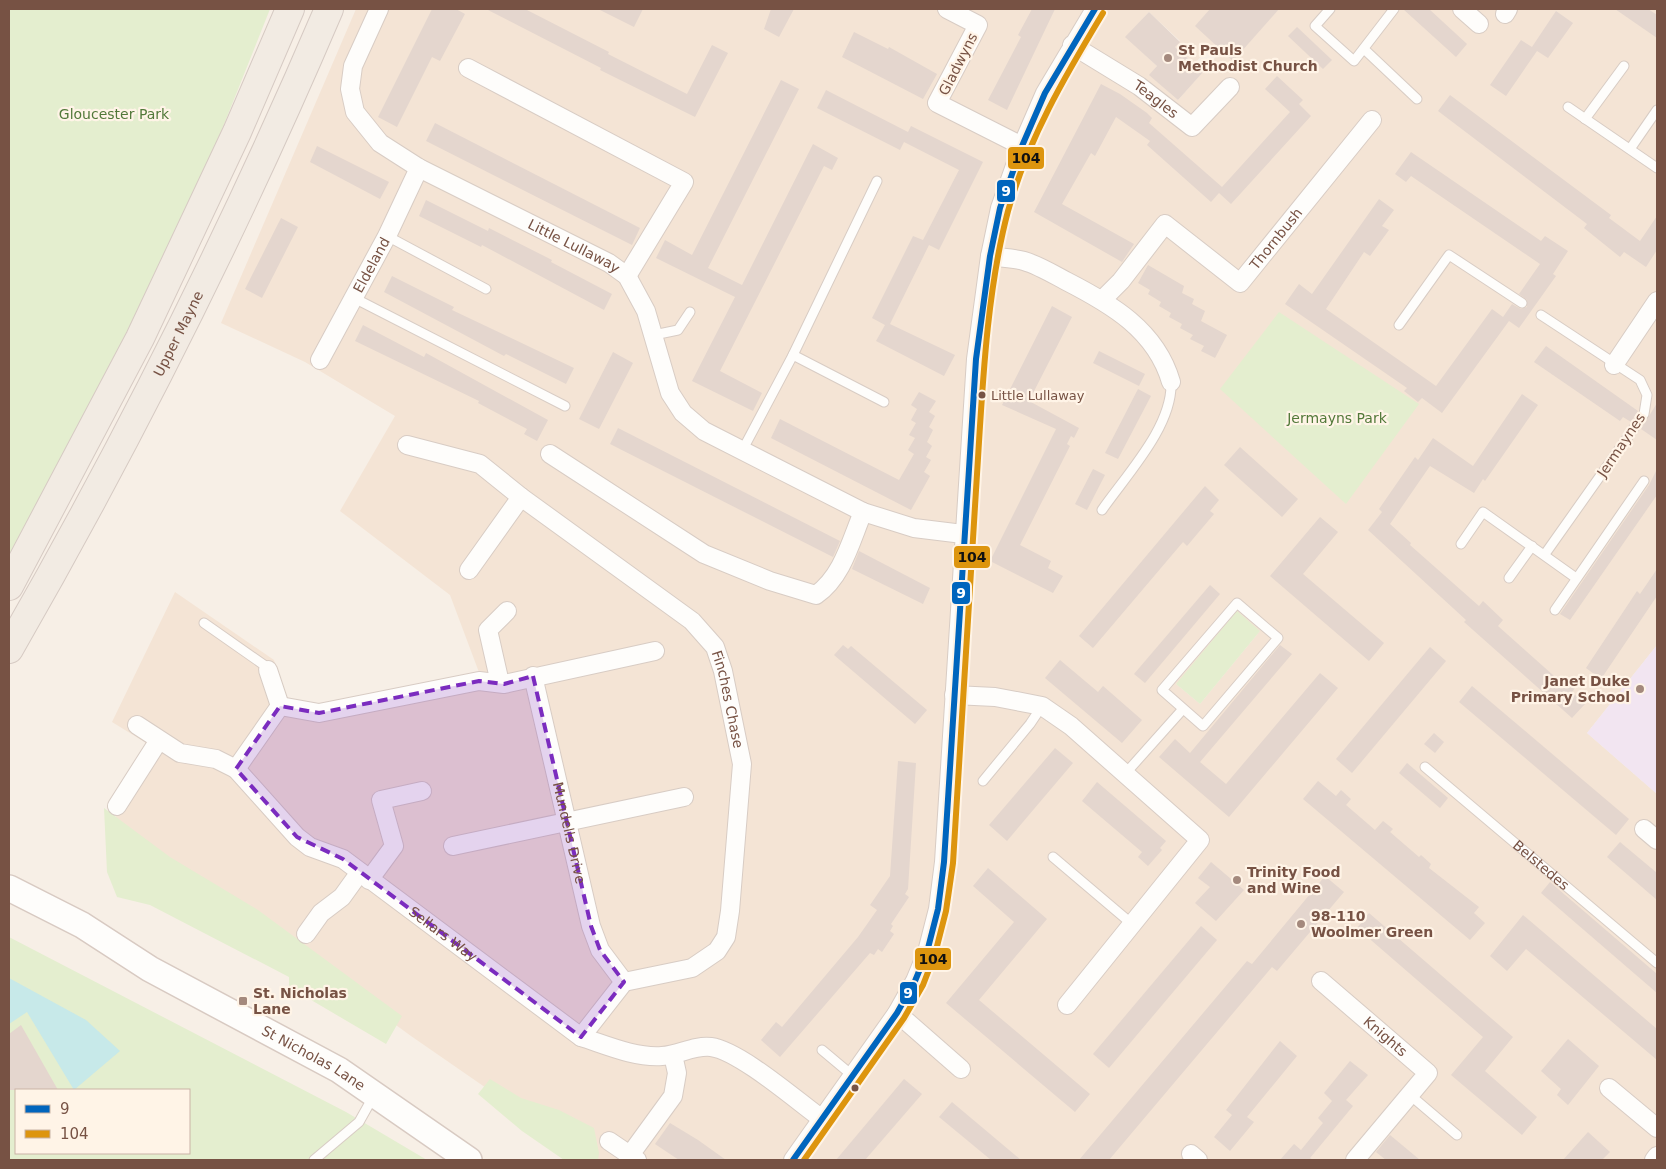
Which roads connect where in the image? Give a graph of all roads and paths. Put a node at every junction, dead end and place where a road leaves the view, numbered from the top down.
1 (290, 9) edge
2 (329, 9) edge
3 (379, 9) edge
4 (947, 9) edge
5 (1095, 9) edge
6 (1330, 9) edge
7 (1394, 9) edge
8 (1462, 9) edge
9 (1479, 24) dead end
10 (1072, 45) junction
11 (1364, 49) junction
12 (1624, 66) dead end
13 (468, 68) dead end
14 (1230, 87) dead end
15 (1417, 99) dead end
16 (1568, 107) dead end
17 (1657, 110) edge
18 (1585, 118) junction
19 (1372, 120) dead end
20 (1022, 146) junction
21 (1630, 149) junction
22 (419, 168) junction
23 (1657, 168) edge
24 (877, 181) dead end
25 (387, 236) junction
26 (990, 256) junction
27 (627, 276) junction
28 (486, 289) dead end
29 (354, 298) junction
30 (1103, 300) junction
31 (1657, 301) edge
32 (1522, 303) dead end
33 (690, 312) dead end
34 (1541, 315) dead end
35 (1399, 325) dead end
36 (654, 335) junction
37 (794, 355) junction
38 (320, 360) dead end
39 (1614, 365) junction
40 (1171, 382) joint
41 (884, 402) dead end
42 (565, 406) dead end
43 (407, 445) dead end
44 (742, 450) junction
45 (550, 454) dead end
46 (1644, 481) dead end
47 (520, 497) junction
48 (1102, 510) dead end
49 (863, 512) junction
50 (963, 534) junction
51 (1461, 544) dead end
52 (1532, 546) junction
53 (1545, 554) junction
54 (469, 570) dead end
55 (1509, 578) dead end
56 (1576, 578) junction
57 (9, 586) edge
58 (1555, 610) dead end
59 (507, 611) dead end
60 (204, 623) dead end
61 (9, 649) edge
62 (655, 651) dead end
63 (268, 670) joint
64 (533, 676) junction
65 (500, 683) junction
66 (954, 695) junction
67 (280, 706) junction
68 (1042, 706) junction
69 (1183, 709) junction
70 (137, 725) dead end
71 (159, 740) junction
72 (1425, 767) dead end
73 (236, 769) junction
74 (1125, 774) junction
75 (983, 781) dead end
76 (422, 791) dead end
77 (684, 797) dead end
78 (117, 806) dead end
79 (567, 821) junction
80 (453, 846) dead end
81 (1053, 857) dead end
82 (365, 876) junction
83 (9, 888) edge
84 (9, 905) edge
85 (1132, 924) junction
86 (306, 934) dead end
87 (1657, 963) edge
88 (150, 969) junction
89 (1320, 981) dead end
90 (624, 982) junction
91 (1068, 1005) dead end
92 (897, 1012) junction
93 (581, 1036) junction
94 (822, 1050) dead end
95 (673, 1055) junction
96 (961, 1069) dead end
97 (853, 1076) junction
98 (1609, 1088) dead end
99 (374, 1095) junction
100 (1410, 1095) junction
101 (822, 1119) junction
102 (1657, 1128) edge
103 (1457, 1135) dead end
104 (609, 1141) dead end
105 (1657, 1156) edge
106 (634, 1158) edge
107 (314, 1160) edge
108 (469, 1160) edge
109 (793, 1160) edge
110 (1355, 1160) edge
111 (1654, 1160) edge

1 - 57 main road
2 - 61 main road, Upper Mayne
3 - 22 street, Little Lullaway
4 - 20 street, Gladwyns
5 - 10 street
6 - 11 lane
7 - 11 lane
8 - 9 street
10 - 14 street, Teagles
10 - 20 street
11 - 15 lane
12 - 18 lane
13 - 27 street
16 - 18 lane
17 - 21 lane
18 - 21 lane
19 - 30 street, Thornbush
20 - 26 street
21 - 23 lane
22 - 25 street, Eldeland
22 - 27 street, Little Lullaway
24 - 37 lane
25 - 28 lane
25 - 29 street, Eldeland
26 - 30 street
26 - 50 street
27 - 36 street, Little Lullaway
29 - 38 street, Eldeland
29 - 42 lane
30 - 40 street
31 - 39 street
32 - 35 lane
33 - 36 lane
34 - 39 lane, Jermaynes
36 - 44 street, Little Lullaway
37 - 41 lane
37 - 44 lane
39 - 53 lane, Jermaynes
40 - 48 lane
43 - 47 street, Finches Chase
44 - 49 street, Little Lullaway
45 - 49 street
46 - 56 lane
47 - 54 street
47 - 90 street, Finches Chase
49 - 50 street, Little Lullaway
50 - 66 street
51 - 52 lane
52 - 53 lane
52 - 55 lane
53 - 56 lane
56 - 58 lane
59 - 65 street
60 - 63 lane
62 - 64 street
63 - 67 street
64 - 65 street
64 - 79 street, Mundells Drive
65 - 67 street
66 - 68 street
66 - 92 street
67 - 73 street
68 - 74 street
68 - 75 lane
69 - 69 lane
69 - 74 lane
70 - 71 street, Sellars Way
71 - 73 street, Sellars Way
71 - 78 street
72 - 87 lane, Belstedes
73 - 82 street, Sellars Way
74 - 85 street
76 - 82 street
77 - 79 street
79 - 80 street
79 - 90 street, Mundells Drive
81 - 85 lane
82 - 86 street
82 - 93 street, Sellars Way
83 - 88 main road, St Nicholas Lane
84 - 88 main road, St Nicholas Lane
85 - 91 street
88 - 99 main road, St Nicholas Lane
89 - 100 street, Knights
90 - 93 street
92 - 96 street
92 - 97 street
93 - 95 street, Sellars Way
94 - 97 lane
95 - 101 street, Sellars Way
95 - 106 street
97 - 101 street
98 - 102 street
99 - 107 lane
99 - 108 main road, St Nicholas Lane
100 - 103 lane
100 - 110 street, Knights
101 - 109 street
104 - 106 street
105 - 111 street

